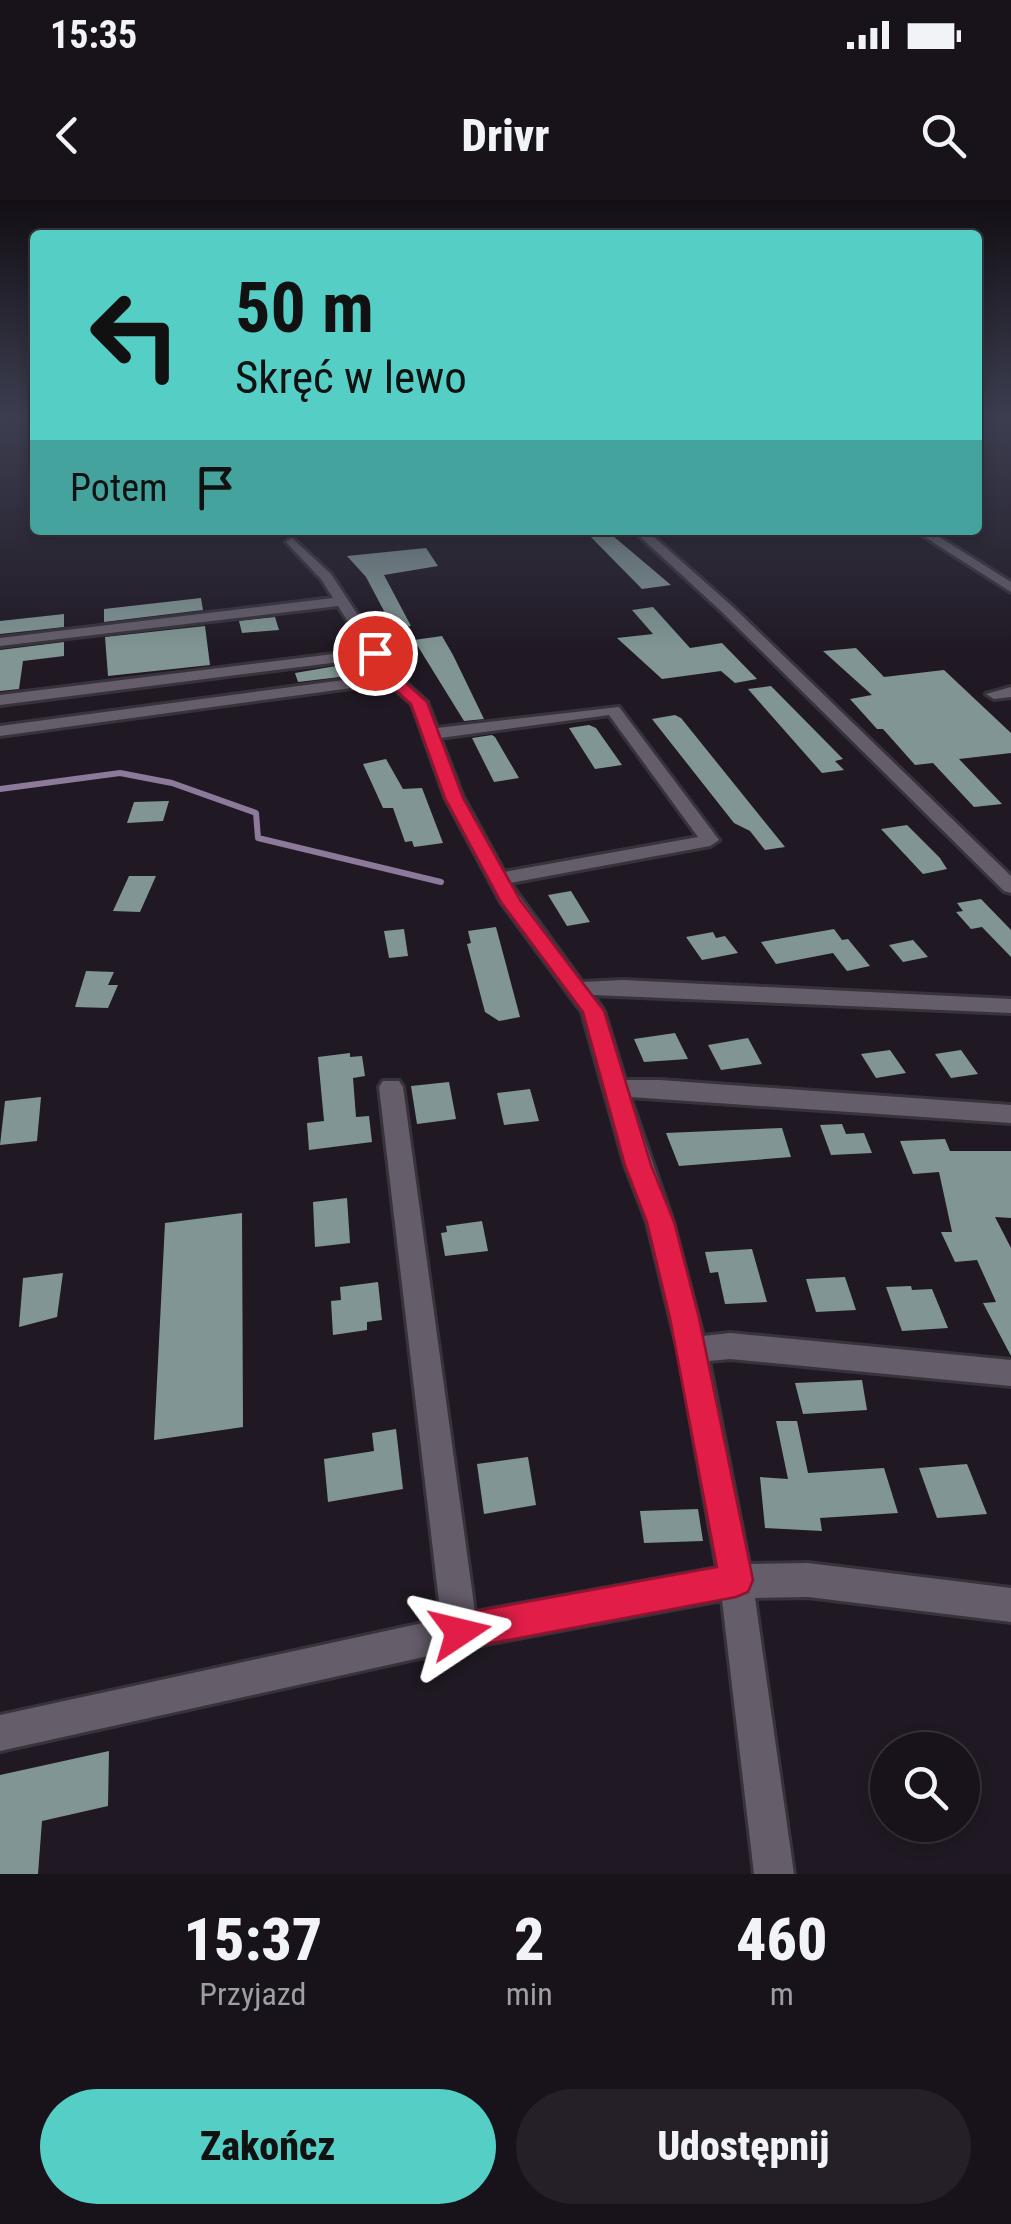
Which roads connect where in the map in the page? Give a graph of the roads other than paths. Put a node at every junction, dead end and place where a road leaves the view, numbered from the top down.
1 (646, 535) edge
2 (928, 535) edge
3 (292, 542) dead end
4 (1011, 588) edge
5 (342, 601) junction
6 (0, 642) edge
7 (375, 653) junction
8 (391, 678) junction
9 (0, 700) edge
10 (0, 730) edge
11 (432, 734) junction
12 (500, 879) junction
13 (1011, 887) edge
14 (581, 989) junction
15 (1011, 1006) edge
16 (392, 1087) dead end
17 (615, 1089) junction
18 (1011, 1114) edge
19 (692, 1350) junction
20 (1011, 1373) edge
21 (736, 1580) junction
22 (1011, 1606) edge
23 (460, 1632) junction
24 (0, 1733) edge
25 (774, 1874) edge

1 - 13 street
2 - 4 street
3 - 5 street
5 - 6 street
5 - 7 street
7 - 8 street
7 - 9 street
8 - 10 street
8 - 11 street
11 - 12 street
11 - 12 street
12 - 14 street
14 - 15 street
14 - 17 street
16 - 23 street
17 - 18 street
17 - 19 street
19 - 20 street
19 - 21 street
21 - 22 street
21 - 23 street
21 - 25 street
23 - 24 street

